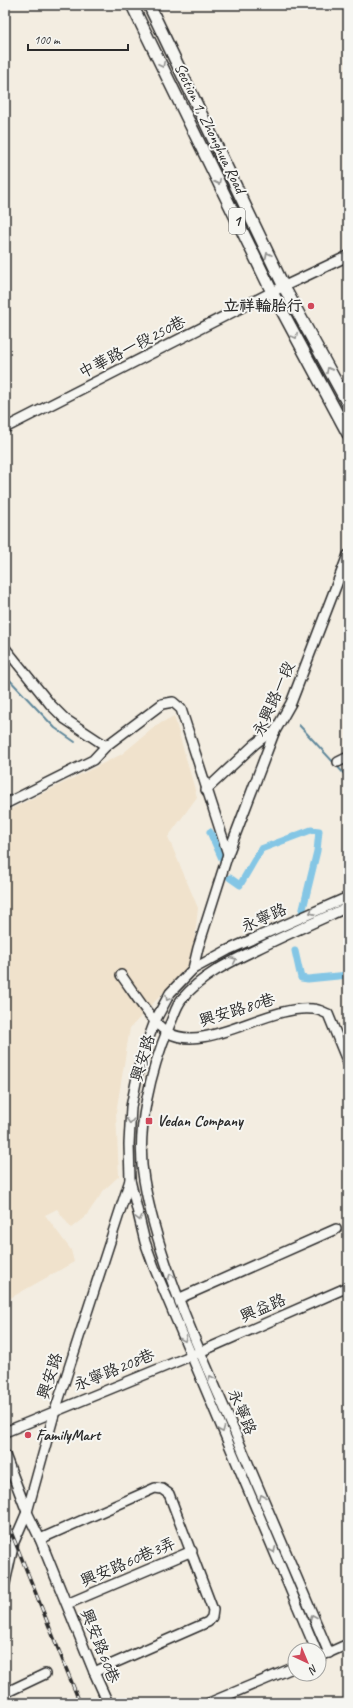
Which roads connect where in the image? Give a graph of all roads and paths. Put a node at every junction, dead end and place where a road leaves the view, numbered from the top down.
1 (132, 5) edge
2 (149, 5) edge
3 (348, 256) edge
4 (284, 287) junction
5 (272, 292) junction
6 (348, 404) edge
7 (5, 428) edge
8 (348, 434) edge
9 (348, 555) edge
10 (5, 648) edge
11 (274, 733) junction
12 (106, 746) junction
13 (348, 758) edge
14 (338, 762) dead end
15 (206, 790) junction
16 (5, 804) edge
17 (228, 854) junction
18 (348, 897) edge
19 (348, 907) edge
20 (193, 969) junction
21 (122, 975) dead end
22 (200, 980) junction
23 (155, 1021) junction
24 (167, 1032) junction
25 (348, 1063) edge
26 (144, 1178) junction
27 (130, 1180) junction
28 (336, 1229) dead end
29 (348, 1287) edge
30 (180, 1298) junction
31 (200, 1352) junction
32 (191, 1356) junction
33 (55, 1411) junction
34 (5, 1432) edge
35 (5, 1455) edge
36 (27, 1512) junction
37 (40, 1539) junction
38 (192, 1551) junction
39 (5, 1583) edge
40 (67, 1604) junction
41 (313, 1642) edge
42 (348, 1644) edge
43 (328, 1653) joint
44 (287, 1670) edge
45 (94, 1672) junction
46 (45, 1674) dead end
47 (5, 1693) edge
48 (108, 1703) edge
49 (209, 1703) edge

1 -> 5 main road, Section 1, Zhonghua Road / 1
4 -> 2 main road, Section 1, Zhonghua Road / 1
3 - 4 street, 中華路一段250巷
4 - 5 street, 中華路一段250巷
6 -> 4 main road, Section 1, Zhonghua Road / 1
5 - 7 street, 中華路一段250巷
5 -> 8 main road, Section 1, Zhonghua Road / 1
9 - 11 street, 永興路一段
10 - 12 street
11 - 15 street
11 - 17 street, 永興路一段
12 - 15 street
12 - 16 street
13 - 14 street
15 - 17 street
17 - 20 street
18 -> 20 street, 永寧路
22 -> 19 street, 永寧路
20 - 22 street
20 -> 23 street, 興安路
21 - 23 street, 興安路80巷
22 - 24 street, 興安路
23 - 24 street, 興安路80巷
23 -> 27 street, 興安路
24 - 25 street, 興安路80巷
24 - 26 street, 興安路
26 - 27 street
30 -> 26 street, 永寧路
27 -> 32 street, 永寧路
27 - 33 street, 興安路
28 - 30 street
29 - 31 street, 興益路
30 - 31 street, 永寧路
31 - 32 street, 興益路
43 -> 31 street, 永寧路
32 - 33 street, 永寧路208巷
32 -> 41 street, 永寧路
33 - 34 street, 永寧路208巷
33 - 36 street, 興安路
35 - 36 street, 興安路60巷
36 - 37 street, 興安路60巷
36 - 39 street, 興安路
37 - 38 street, 興安路60巷3弄
37 - 40 street, 興安路60巷
38 - 40 street, 興安路60巷3弄
38 - 45 street
40 - 45 street, 興安路60巷
42 - 43 street
44 - 49 street
45 - 48 street, 興安路60巷
46 - 47 street

